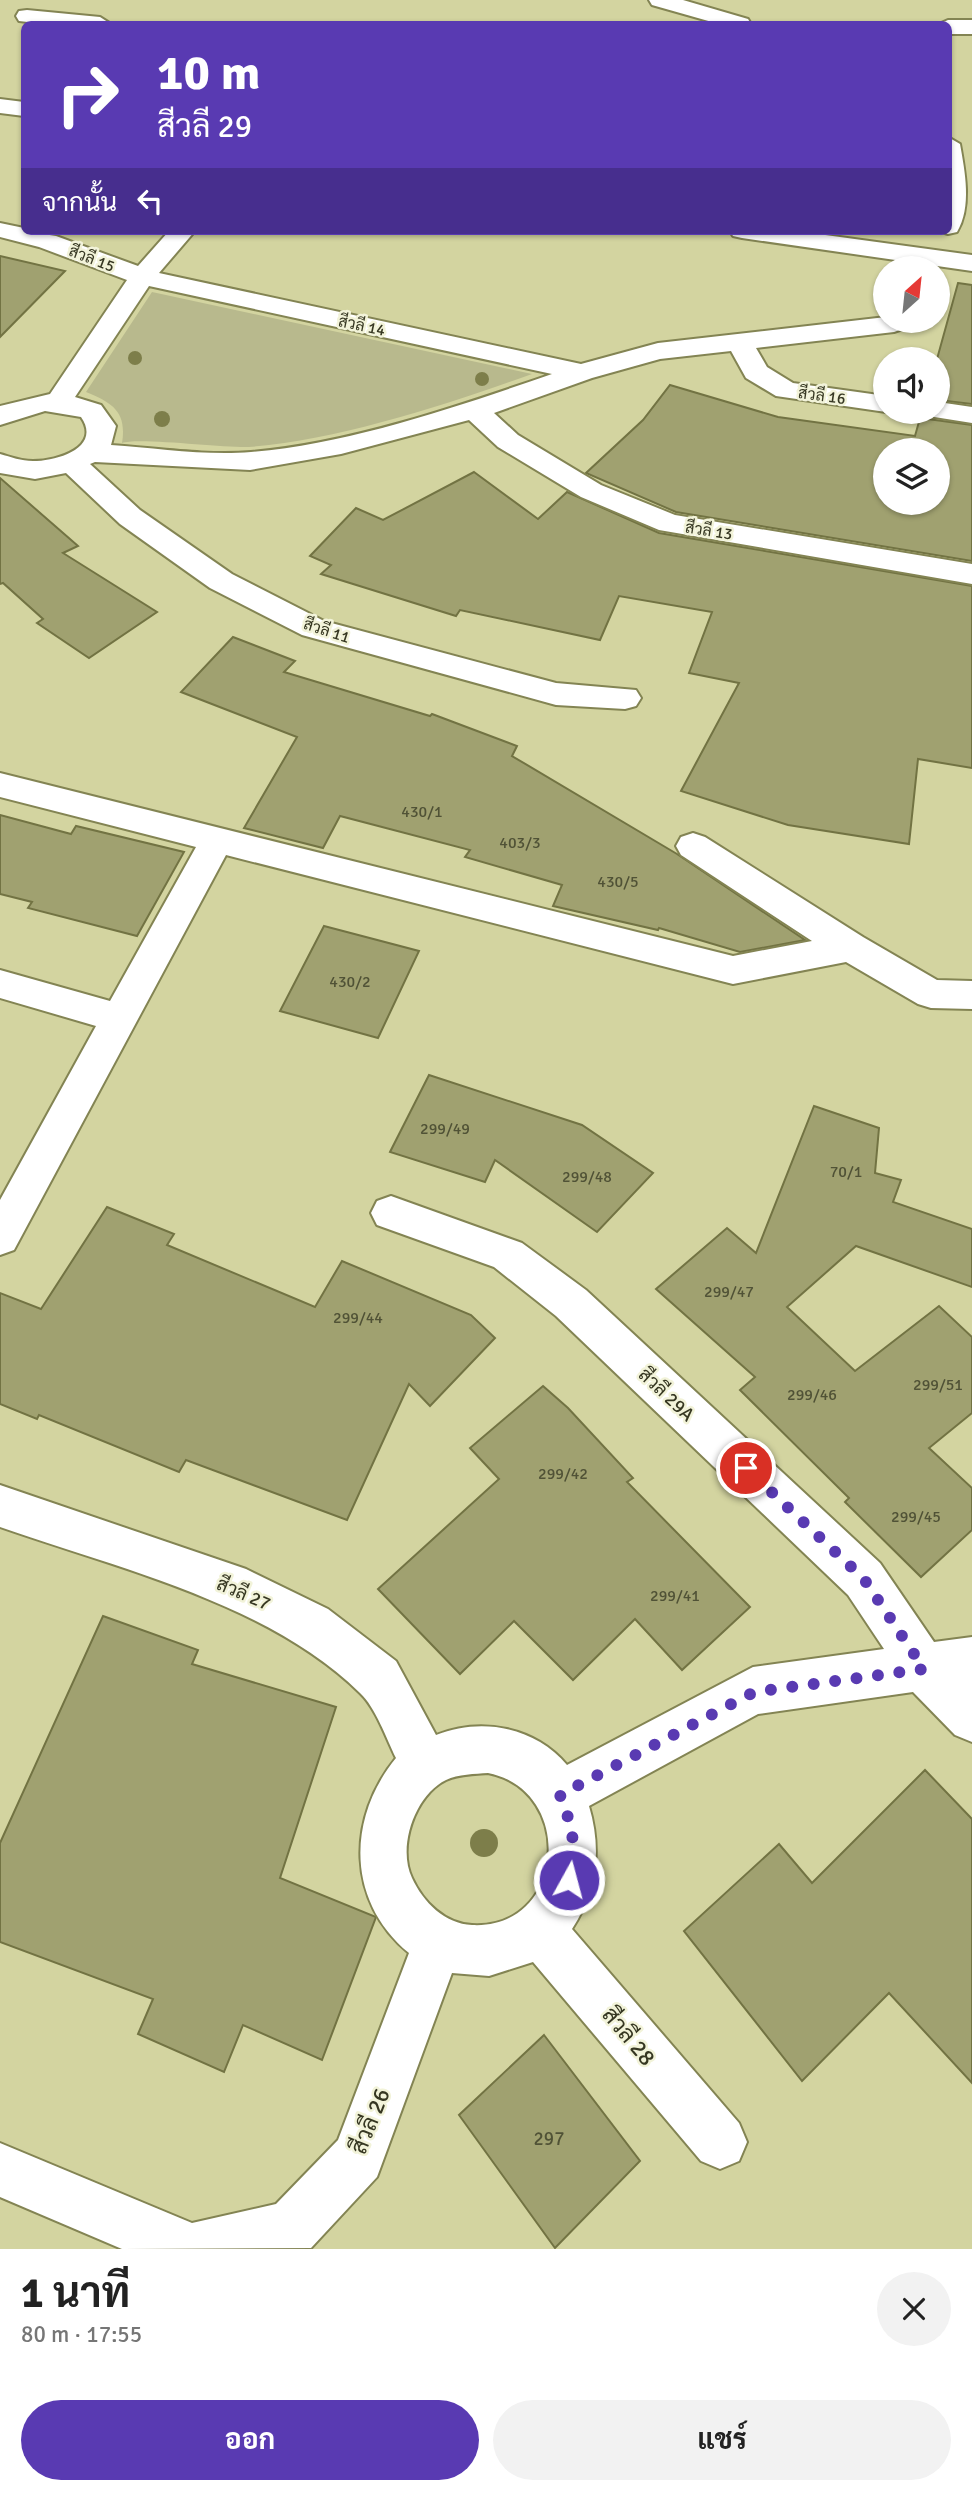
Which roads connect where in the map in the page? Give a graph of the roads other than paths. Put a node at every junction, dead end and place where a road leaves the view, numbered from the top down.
1 (660, 0) edge
2 (27, 16) dead end
3 (73, 21) edge
4 (730, 21) edge
5 (952, 27) edge
6 (972, 27) edge
7 (0, 106) edge
8 (21, 109) edge
9 (952, 134) edge
10 (972, 135) edge
11 (952, 168) edge
12 (952, 210) edge
13 (0, 230) edge
14 (21, 235) edge
15 (21, 235) edge
16 (179, 235) edge
17 (770, 235) edge
18 (947, 235) edge
19 (914, 256) edge
20 (943, 256) edge
21 (950, 261) edge
22 (972, 263) edge
23 (142, 277) junction
24 (873, 326) edge
25 (739, 342) junction
26 (582, 372) junction
27 (58, 402) junction
28 (873, 402) edge
29 (475, 410) junction
30 (950, 412) edge
31 (972, 415) edge
32 (0, 416) edge
33 (82, 458) junction
34 (0, 463) edge
35 (972, 574) edge
36 (625, 698) dead end
37 (0, 785) edge
38 (217, 839) junction
39 (693, 846) dead end
40 (850, 947) junction
41 (0, 984) edge
42 (972, 995) edge
43 (120, 1018) junction
44 (391, 1213) dead end
45 (0, 1238) edge
46 (0, 1506) edge
47 (972, 1660) edge
48 (924, 1669) junction
49 (972, 1718) edge
50 (426, 1765) junction
51 (560, 1795) junction
52 (539, 1930) junction
53 (438, 1943) junction
54 (720, 2142) dead end
55 (0, 2170) edge
56 (188, 2249) edge
57 (195, 2249) edge

1 - 4 street
2 - 3 street
5 - 6 street
7 - 8 street
9 - 10 street
11 - 12 street
13 - 14 street, สีวลี 15
15 - 23 street, สีวลี 15
16 - 23 street
17 - 19 street
18 - 20 street
21 - 22 street
23 - 26 street, สีวลี 14
23 - 27 street
24 - 25 street
25 - 26 street
25 - 28 street, สีวลี 16
26 - 29 street
27 - 32 street
27 - 33 street
29 - 33 street
29 - 35 street, สีวลี 13
30 - 31 street
33 - 34 street
33 - 36 street, สีวลี 11
37 - 38 street
38 - 40 street
38 - 43 street
39 - 40 street
40 - 42 street
41 - 43 street
43 - 45 street
44 - 48 street, สีวลี 29A
46 - 50 street, สีวลี 27
47 - 48 street
48 - 49 street, สีวลี 29A
48 - 51 street
50 - 51 street
50 - 53 street
51 - 52 street
52 - 53 street
52 - 54 street, สีวลี 28
53 - 57 street, สีวลี 26
55 - 56 street

